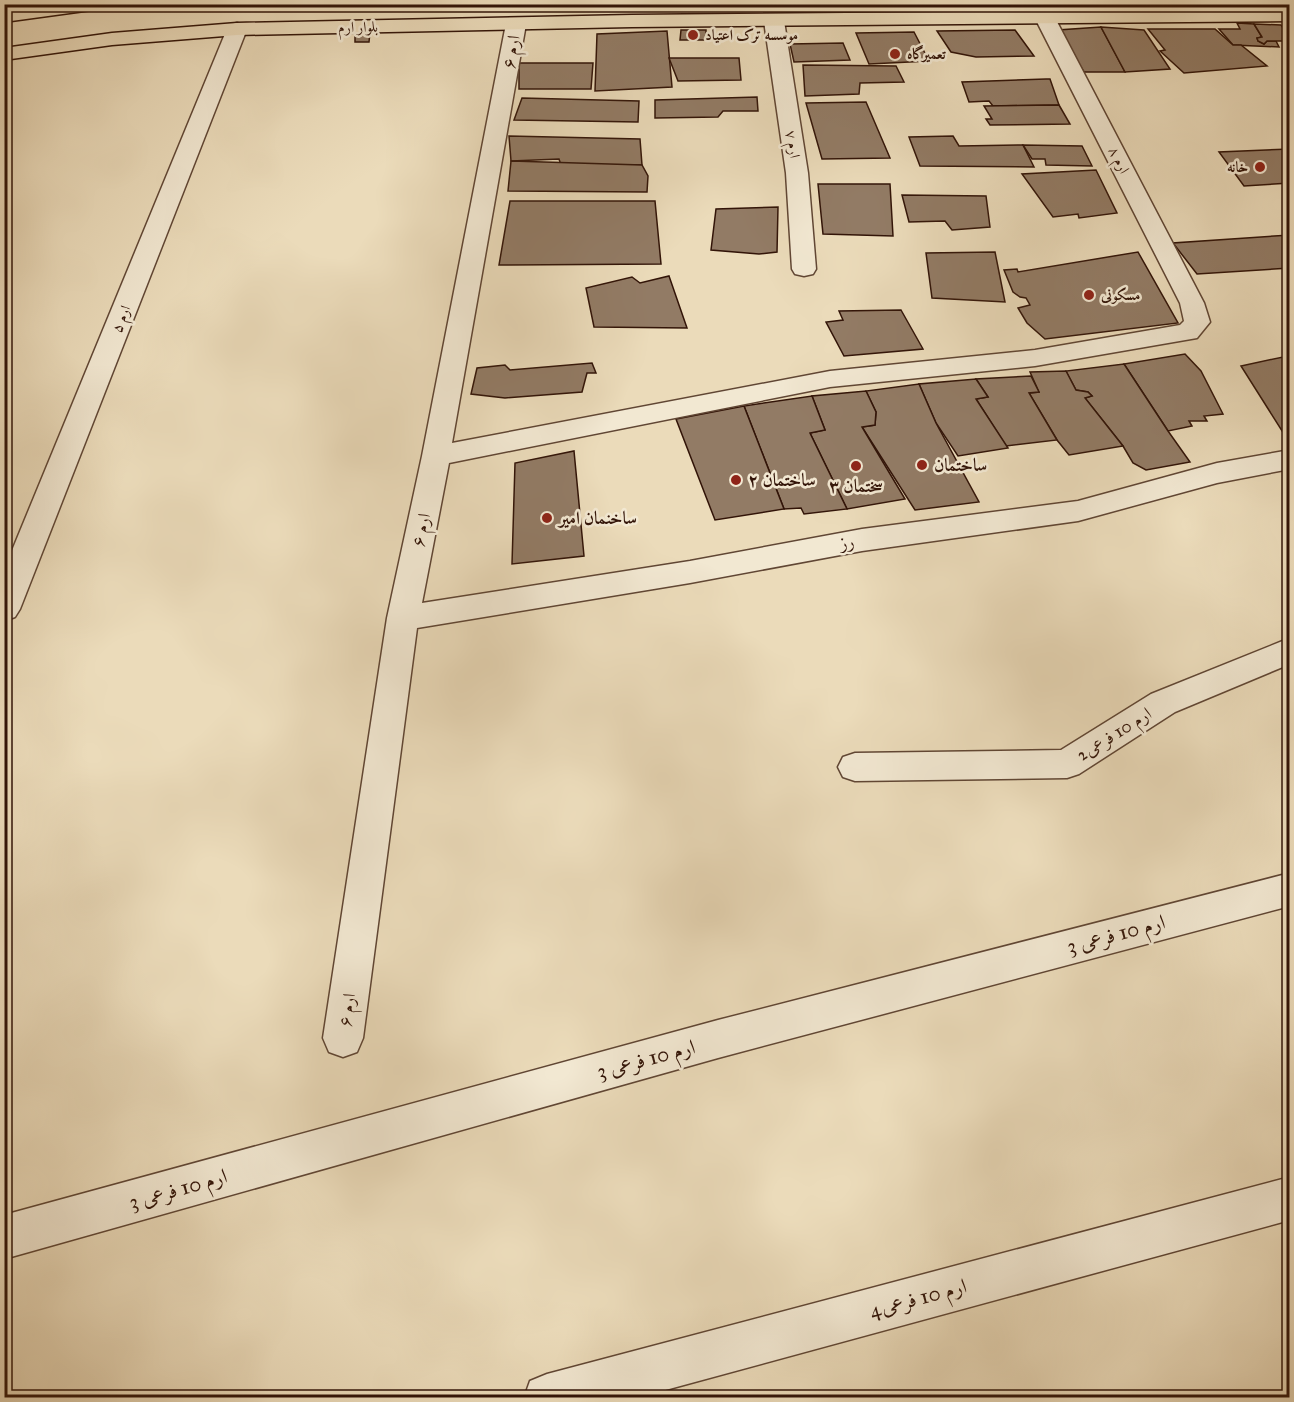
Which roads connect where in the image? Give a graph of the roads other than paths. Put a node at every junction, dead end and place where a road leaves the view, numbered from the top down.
1 (92, 4) edge
2 (1152, 4) edge
3 (1290, 15) edge
4 (4, 16) edge
5 (1131, 17) junction
6 (1045, 18) junction
7 (774, 21) junction
8 (516, 24) junction
9 (237, 29) junction
10 (4, 54) edge
11 (804, 269) dead end
12 (436, 456) junction
13 (1290, 459) edge
14 (4, 609) edge
15 (403, 618) junction
16 (1290, 650) edge
17 (855, 767) dead end
18 (1290, 889) edge
19 (343, 1038) dead end
20 (1290, 1198) edge
21 (4, 1237) edge
22 (547, 1398) edge

1 - 4 main road
2 - 5 main road
3 - 5 main road, بلوار ارم
5 - 6 main road, بلوار ارم
6 - 7 main road, بلوار ارم
6 - 12 street, ارم ۸
7 - 8 main road, بلوار ارم
7 - 11 street, ارم ۷
8 - 9 main road, بلوار ارم
8 - 12 street, ارم ۶
9 - 10 main road, بلوار ارم
9 - 14 street, ارم ۵
12 - 15 street, ارم ۶
13 - 15 street, رز
15 - 19 street, ارم ۶
16 - 17 street, ارم 10 فرعی2
18 - 21 street, ارم 10 فرعی 3
20 - 22 street, ارم 10 فرعی4

